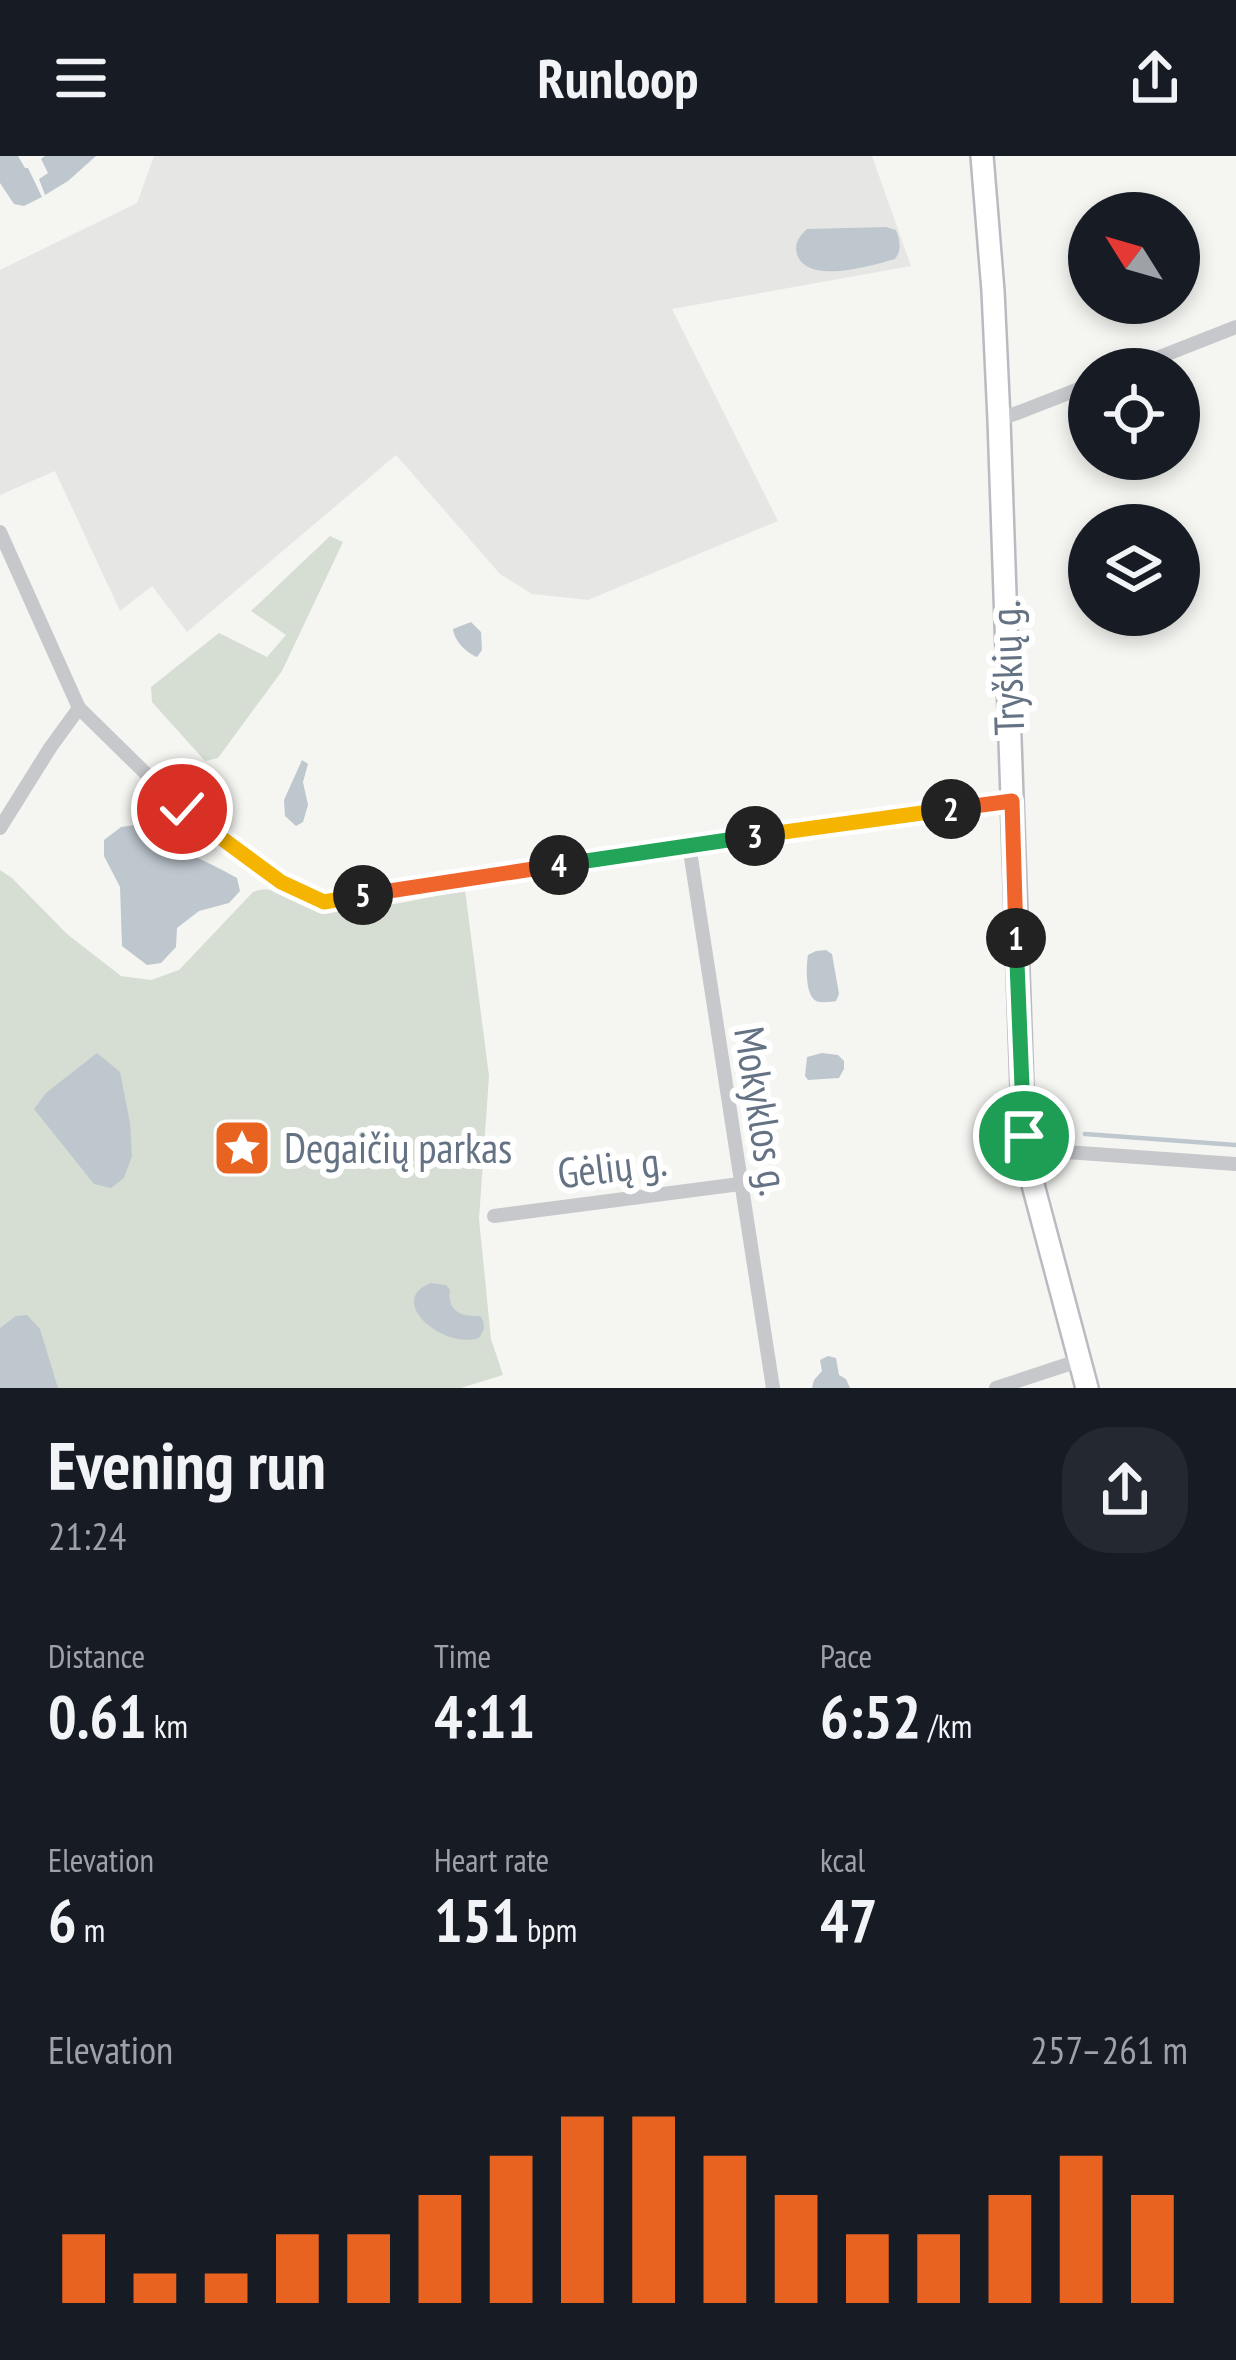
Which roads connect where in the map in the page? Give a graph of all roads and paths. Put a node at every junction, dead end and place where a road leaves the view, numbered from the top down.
1 (982, 156) edge
2 (1236, 327) edge
3 (1182, 348) edge
4 (1068, 393) edge
5 (999, 420) junction
6 (0, 532) edge
7 (79, 708) junction
8 (1012, 801) junction
9 (0, 828) edge
10 (689, 844) junction
11 (1027, 1155) junction
12 (1236, 1164) edge
13 (740, 1184) junction
14 (494, 1216) dead end
15 (1081, 1360) junction
16 (773, 1388) edge
17 (996, 1388) edge
18 (1088, 1388) edge

1 - 5 main road, Tryškių g.
2 - 3 street
4 - 5 street
5 - 8 main road, Tryškių g.
6 - 7 street
7 - 9 street
7 - 10 street
8 - 10 street
8 - 11 main road, Tryškių g.
10 - 13 street, Mokyklos g.
11 - 12 street
11 - 15 main road, Tryškių g.
13 - 14 street, Gėlių g.
13 - 16 street, Mokyklos g.
15 - 17 street
15 - 18 main road, Tryškių g.

